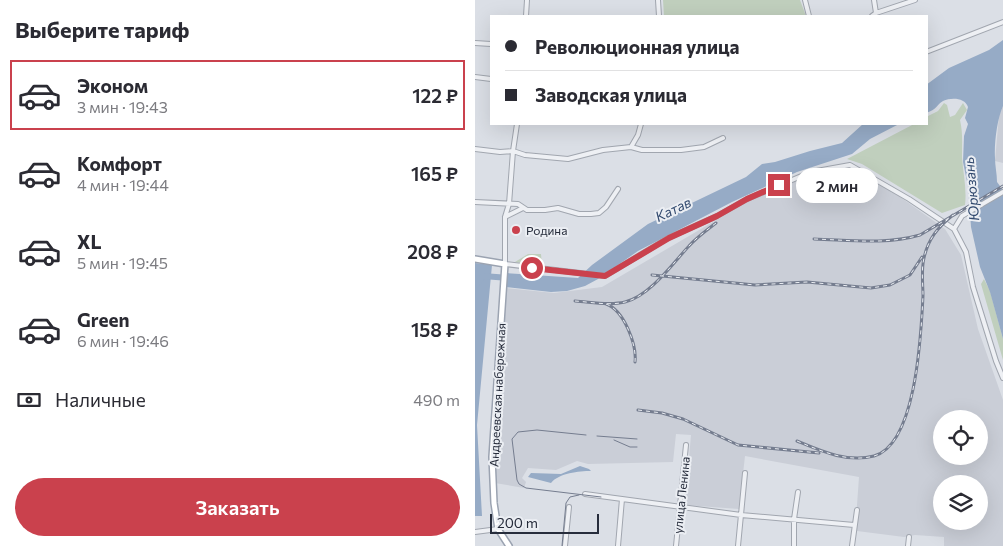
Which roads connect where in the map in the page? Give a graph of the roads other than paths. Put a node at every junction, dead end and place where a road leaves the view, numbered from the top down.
1 (527, 0) edge
2 (658, 0) edge
3 (805, 0) edge
4 (874, 0) edge
5 (915, 0) edge
6 (876, 13) junction
7 (526, 15) edge
8 (659, 15) edge
9 (809, 15) edge
10 (873, 15) edge
11 (1003, 22) edge
12 (475, 44) edge
13 (490, 44) edge
14 (928, 51) edge
15 (475, 77) edge
16 (490, 79) edge
17 (517, 125) edge
18 (641, 125) edge
19 (723, 138) dead end
20 (631, 147) junction
21 (475, 149) edge
22 (513, 151) junction
23 (618, 189) dead end
24 (1003, 192) edge
25 (475, 202) edge
26 (509, 204) junction
27 (523, 208) junction
28 (505, 216) junction
29 (954, 229) junction
30 (475, 258) edge
31 (505, 264) junction
32 (1003, 378) edge
33 (686, 445) dead end
34 (745, 473) dead end
35 (798, 492) dead end
36 (585, 494) dead end
37 (622, 499) junction
38 (679, 506) junction
39 (569, 507) dead end
40 (857, 510) dead end
41 (741, 515) junction
42 (794, 519) junction
43 (854, 525) junction
44 (498, 528) junction
45 (475, 532) edge
46 (909, 537) dead end
47 (509, 546) edge
48 (565, 546) edge
49 (619, 546) edge
50 (676, 546) edge
51 (738, 546) edge
52 (794, 546) edge
53 (852, 546) edge
54 (908, 546) edge

1 - 7 street
2 - 8 street
3 - 9 street
4 - 6 street
5 - 6 street
6 - 10 street
11 - 14 street
12 - 13 street
15 - 16 street
17 - 22 street
18 - 20 street
19 - 20 street
20 - 22 street
21 - 22 street
22 - 26 street
23 - 27 street
24 - 29 street
25 - 26 street
26 - 27 street
26 - 28 street
27 - 28 street
28 - 31 street
29 - 31 street
29 - 32 street
30 - 31 main road
31 - 44 main road, Андреевская набережная
33 - 38 street, улица Ленина
34 - 41 street
35 - 42 street
36 - 37 street
37 - 38 street
37 - 49 street
38 - 41 street
38 - 50 street, улица Ленина
39 - 48 street
40 - 43 street
41 - 42 street
41 - 51 street
42 - 43 street
42 - 52 street
43 - 53 street
44 - 45 street
44 - 47 main road
46 - 54 street

